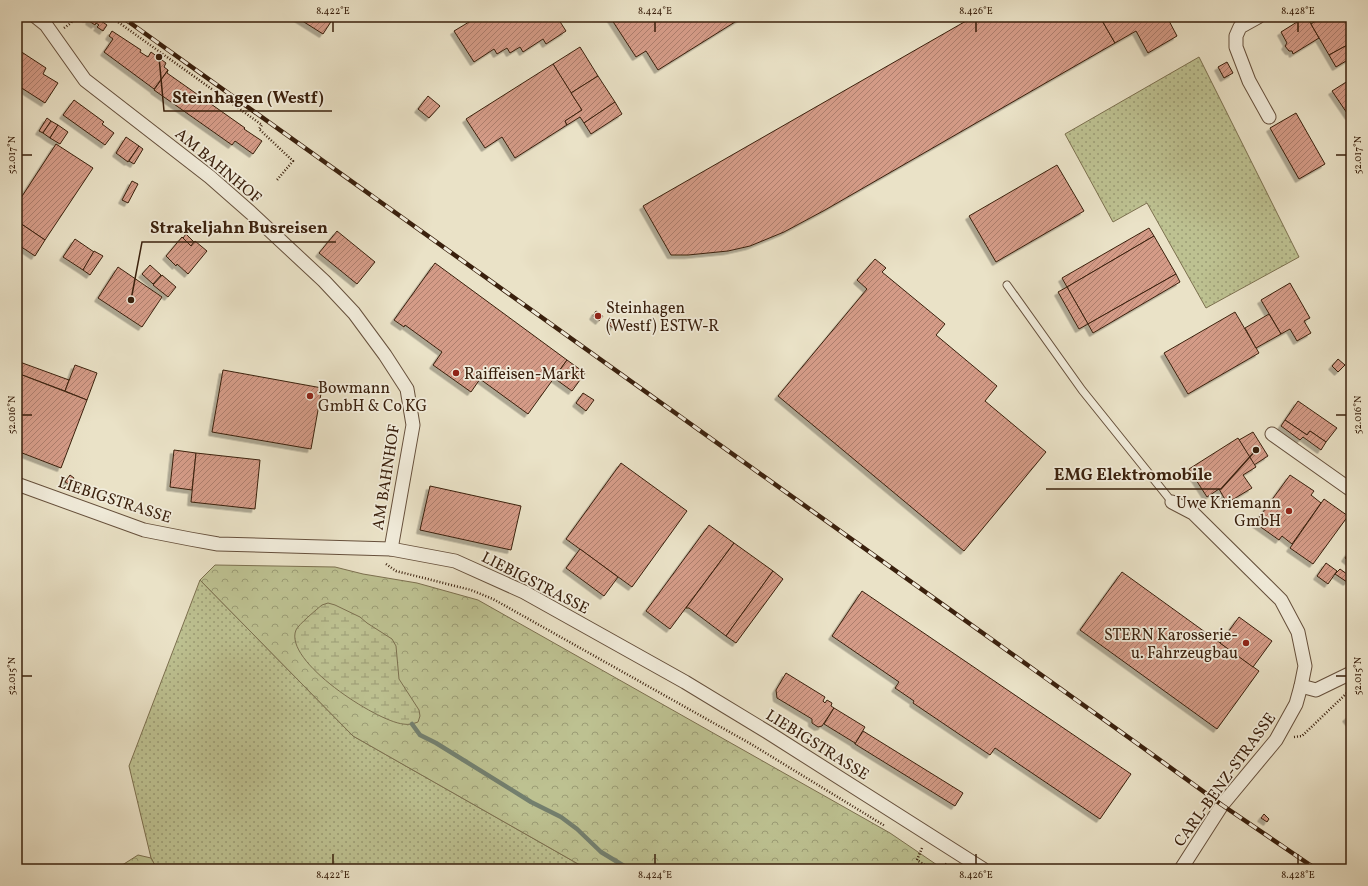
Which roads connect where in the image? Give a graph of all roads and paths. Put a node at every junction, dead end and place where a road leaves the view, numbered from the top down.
1 (36, 17) edge
2 (111, 17) edge
3 (1258, 17) edge
4 (1269, 117) dead end
5 (277, 180) dead end
6 (1007, 285) dead end
7 (1272, 434) dead end
8 (17, 484) edge
9 (1351, 490) edge
10 (1172, 502) joint
11 (391, 549) junction
12 (383, 562) dead end
13 (1351, 673) edge
14 (1301, 686) junction
15 (1351, 689) edge
16 (1276, 740) junction
17 (889, 828) dead end
18 (916, 844) dead end
19 (922, 848) junction
20 (928, 852) dead end
21 (941, 860) dead end
22 (931, 869) edge
23 (942, 869) edge
24 (983, 869) edge
25 (1181, 869) edge

1 - 11 street, AM BAHNHOF
2 - 5 path
3 - 4 street
6 - 10 lane
7 - 9 street
8 - 11 street, LIEBIGSTRASSE
10 - 14 street, CARL-BENZ-STRASSE
11 - 24 street, LIEBIGSTRASSE
12 - 17 path
13 - 14 street
14 - 16 street, CARL-BENZ-STRASSE
15 - 16 path
16 - 25 street, CARL-BENZ-STRASSE
18 - 19 path
19 - 20 path
19 - 22 path
21 - 23 path

